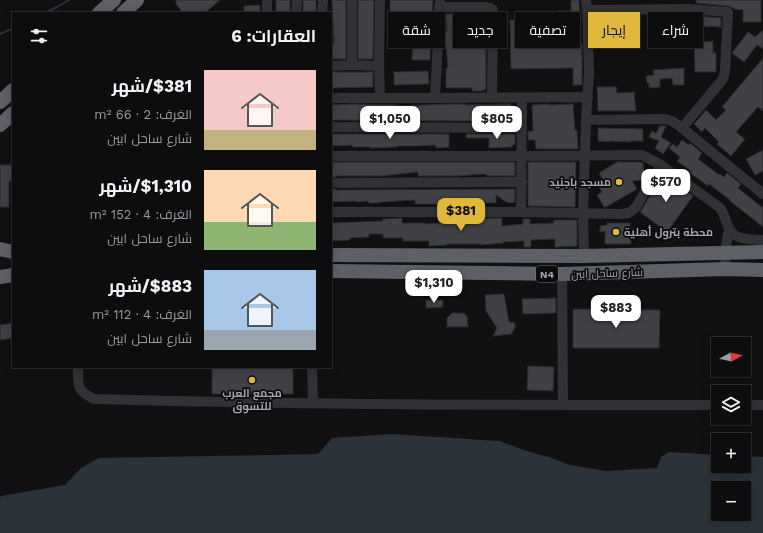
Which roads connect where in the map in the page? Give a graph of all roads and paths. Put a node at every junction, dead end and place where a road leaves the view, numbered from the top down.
1 (114, 0) edge
2 (137, 0) edge
3 (267, 0) edge
4 (297, 0) edge
5 (322, 0) edge
6 (352, 0) edge
7 (380, 0) edge
8 (439, 3) edge
9 (586, 5) edge
10 (100, 12) edge
11 (124, 12) edge
12 (267, 12) edge
13 (296, 12) edge
14 (322, 12) edge
15 (352, 65) junction
16 (332, 66) edge
17 (379, 66) junction
18 (12, 91) edge
19 (588, 97) junction
20 (332, 98) edge
21 (380, 98) junction
22 (435, 98) junction
23 (492, 98) junction
24 (522, 98) junction
25 (0, 102) edge
26 (12, 114) edge
27 (586, 120) junction
28 (0, 124) edge
29 (332, 127) edge
30 (522, 128) junction
31 (682, 128) junction
32 (332, 156) edge
33 (522, 156) junction
34 (585, 156) junction
35 (661, 165) junction
36 (522, 182) junction
37 (337, 183) dead end
38 (763, 194) edge
39 (332, 212) edge
40 (522, 212) junction
41 (583, 213) junction
42 (729, 229) junction
43 (763, 240) edge
44 (0, 249) edge
45 (12, 252) edge
46 (763, 252) edge
47 (725, 253) junction
48 (332, 255) edge
49 (584, 256) junction
50 (725, 269) junction
51 (763, 270) edge
52 (332, 271) edge
53 (562, 274) junction
54 (78, 368) edge
55 (312, 368) edge
56 (313, 403) junction
57 (563, 405) junction
58 (711, 405) edge
59 (751, 405) edge
60 (763, 405) edge

1 - 10 highway
2 - 11 highway
3 - 12 street
4 - 13 street
5 - 14 street
6 - 15 street
7 - 17 street
8 - 22 street
8 - 23 street
9 - 19 street
9 - 31 street
15 - 16 street
15 - 17 street
17 - 21 street
18 - 25 highway
19 - 24 street
19 - 27 street
20 - 21 street
21 - 22 street
22 - 23 street
23 - 24 street
24 - 30 street
26 - 28 highway
27 - 31 street
27 - 34 street
29 - 30 street
30 - 33 street
31 - 38 street
32 - 33 street
33 - 34 street
33 - 36 street
34 - 35 street
34 - 41 street
35 - 41 street
35 - 42 street
36 - 37 street
36 - 40 street
39 - 40 street
40 - 41 street
41 - 49 street
42 - 43 street
42 - 47 street
44 - 45 highway
46 - 47 highway, شارع ساحل ابين / N4
47 - 49 highway, شارع ساحل ابين / N4
47 - 50 street
48 - 49 highway, شارع ساحل ابين / N4
50 - 51 highway, شارع ساحل ابين / N4
50 - 53 highway, شارع ساحل ابين / N4
52 - 53 highway, شارع ساحل ابين / N4
53 - 57 street
54 - 56 street
55 - 56 street
56 - 57 street
57 - 58 street
59 - 60 street

